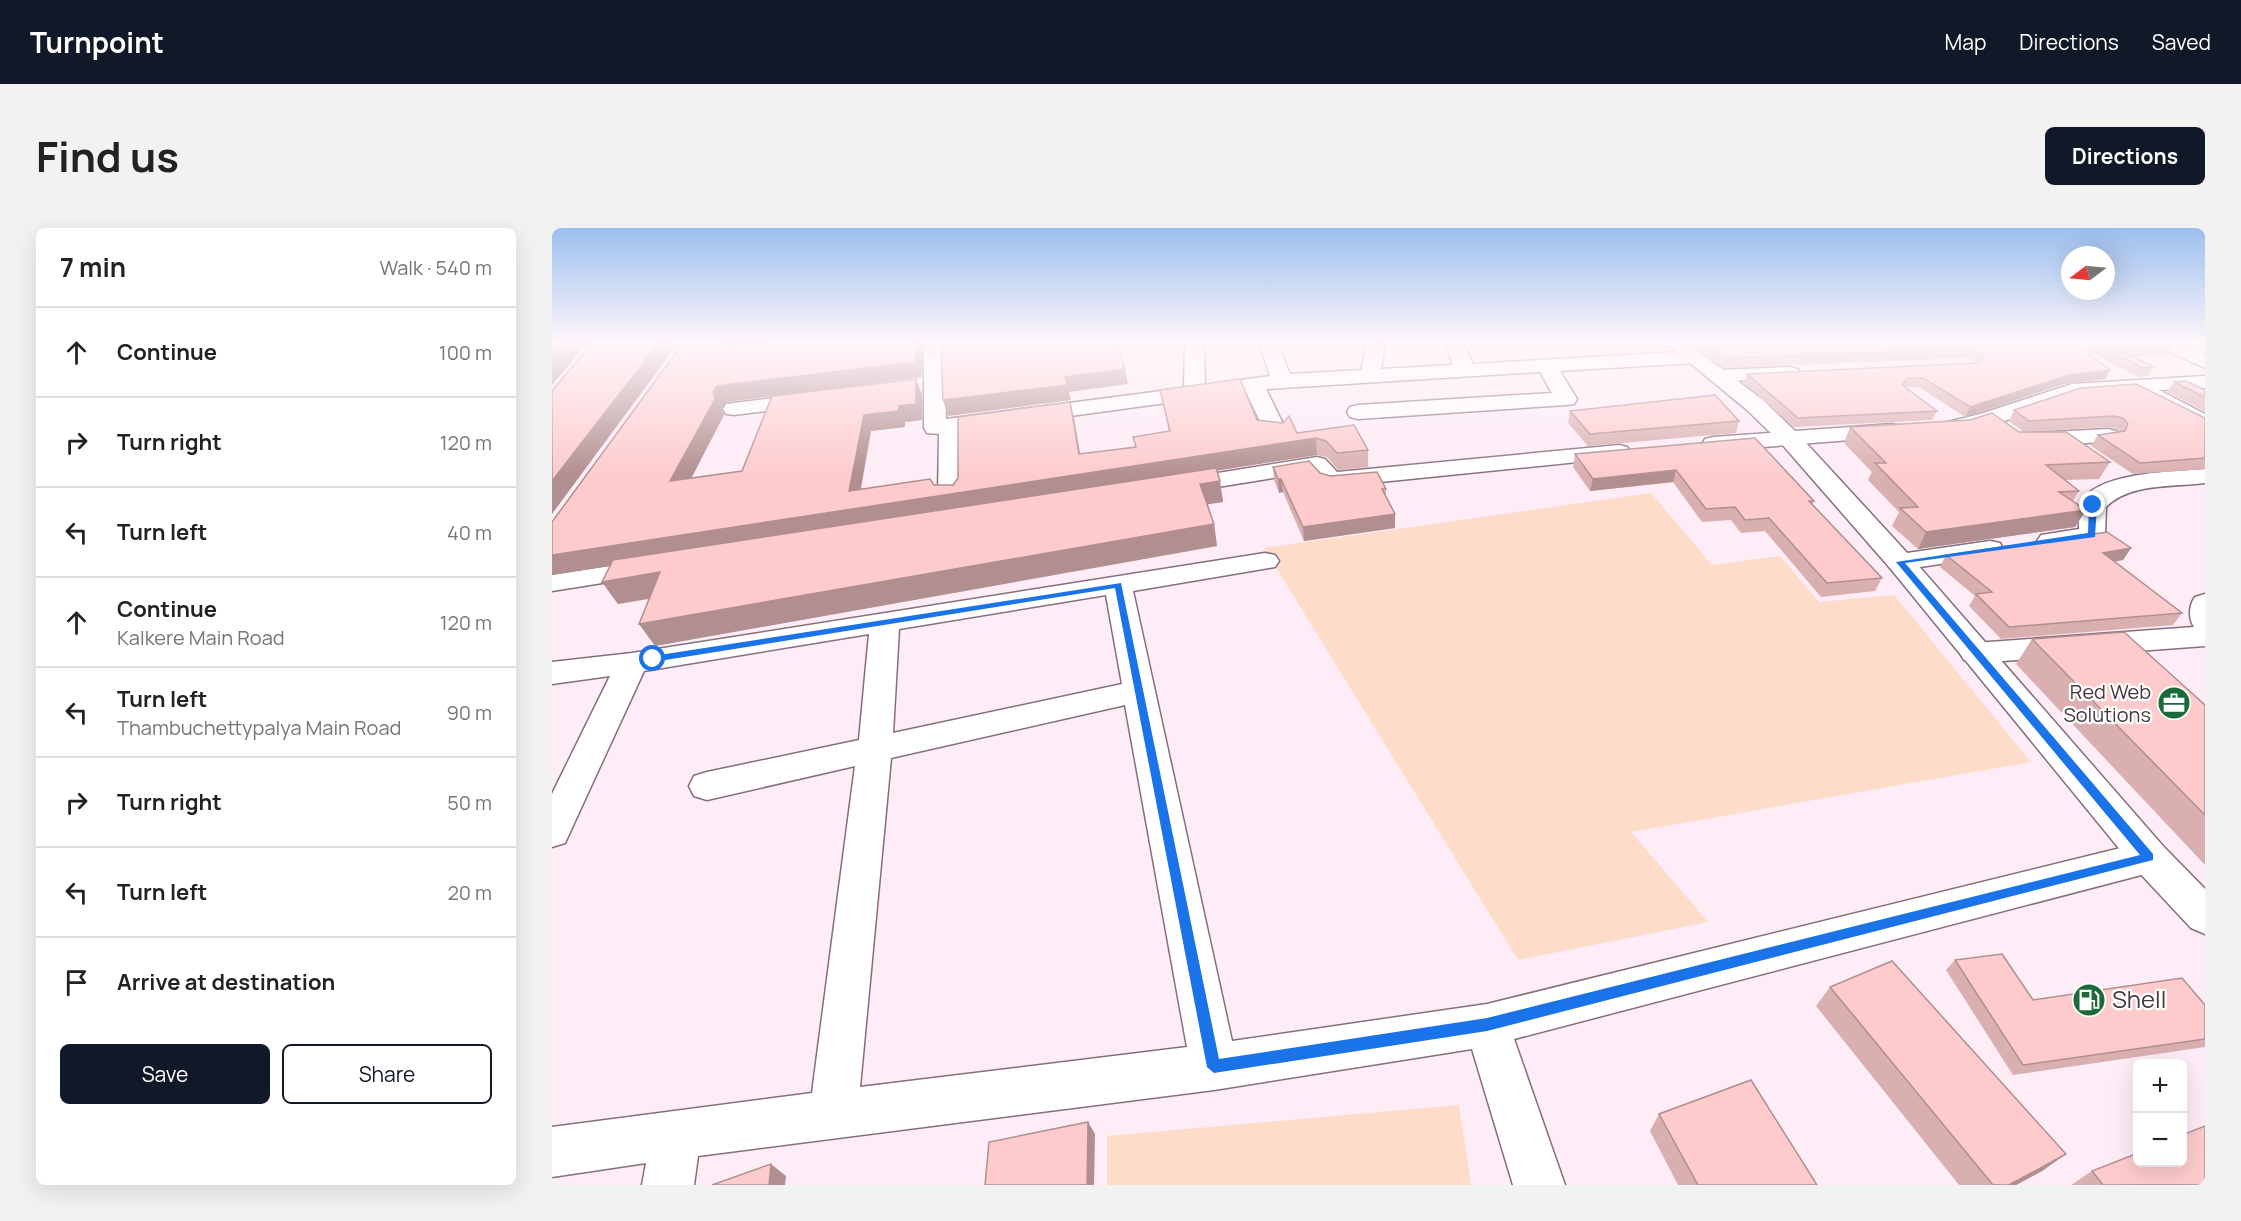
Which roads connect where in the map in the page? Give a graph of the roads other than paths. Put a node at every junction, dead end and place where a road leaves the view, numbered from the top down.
1 (934, 388) edge
2 (1195, 388) edge
3 (1234, 388) edge
4 (1254, 388) edge
5 (1562, 388) edge
6 (1732, 388) edge
7 (2101, 388) edge
8 (2138, 388) edge
9 (1195, 393) junction
10 (828, 397) edge
11 (734, 409) dead end
12 (1358, 412) dead end
13 (1989, 419) junction
14 (2205, 423) edge
15 (951, 425) junction
16 (1276, 432) edge
17 (2108, 436) edge
18 (1788, 437) junction
19 (2061, 438) junction
20 (1693, 446) edge
21 (1645, 450) edge
22 (2108, 471) junction
23 (2205, 476) edge
24 (1152, 490) edge
25 (950, 495) edge
26 (1264, 561) dead end
27 (1900, 562) junction
28 (670, 565) edge
29 (552, 583) edge
30 (1118, 585) junction
31 (2205, 603) edge
32 (885, 622) junction
33 (2205, 622) edge
34 (2205, 636) edge
35 (2119, 642) junction
36 (1975, 652) junction
37 (632, 663) junction
38 (2145, 666) edge
39 (552, 673) edge
40 (1139, 691) junction
41 (875, 747) junction
42 (707, 786) dead end
43 (552, 832) edge
44 (2149, 857) junction
45 (2205, 916) edge
46 (1487, 1025) junction
47 (1214, 1067) junction
48 (833, 1116) junction
49 (676, 1134) junction
50 (552, 1152) edge
51 (668, 1185) edge
52 (1539, 1185) edge

1 - 15 street
2 - 9 street
3 - 9 street
4 - 16 street
5 - 12 street
6 - 18 street
7 - 13 street
8 - 14 street
9 - 15 street
10 - 11 street
13 - 18 street
13 - 19 street
15 - 25 street
17 - 19 street
18 - 20 street
18 - 27 street
19 - 22 street
21 - 24 street
22 - 23 street
22 - 27 street
26 - 30 street
27 - 36 street
28 - 29 street
30 - 32 street
30 - 40 street
31 - 33 street
32 - 37 street
32 - 41 street
34 - 35 street
35 - 36 street
35 - 38 street
36 - 44 street
37 - 39 street
37 - 43 street
40 - 41 street
40 - 47 street
41 - 42 street
41 - 48 street
44 - 45 street
44 - 46 street
46 - 47 street
46 - 52 street
47 - 48 street
48 - 49 street
49 - 50 street
49 - 51 street

